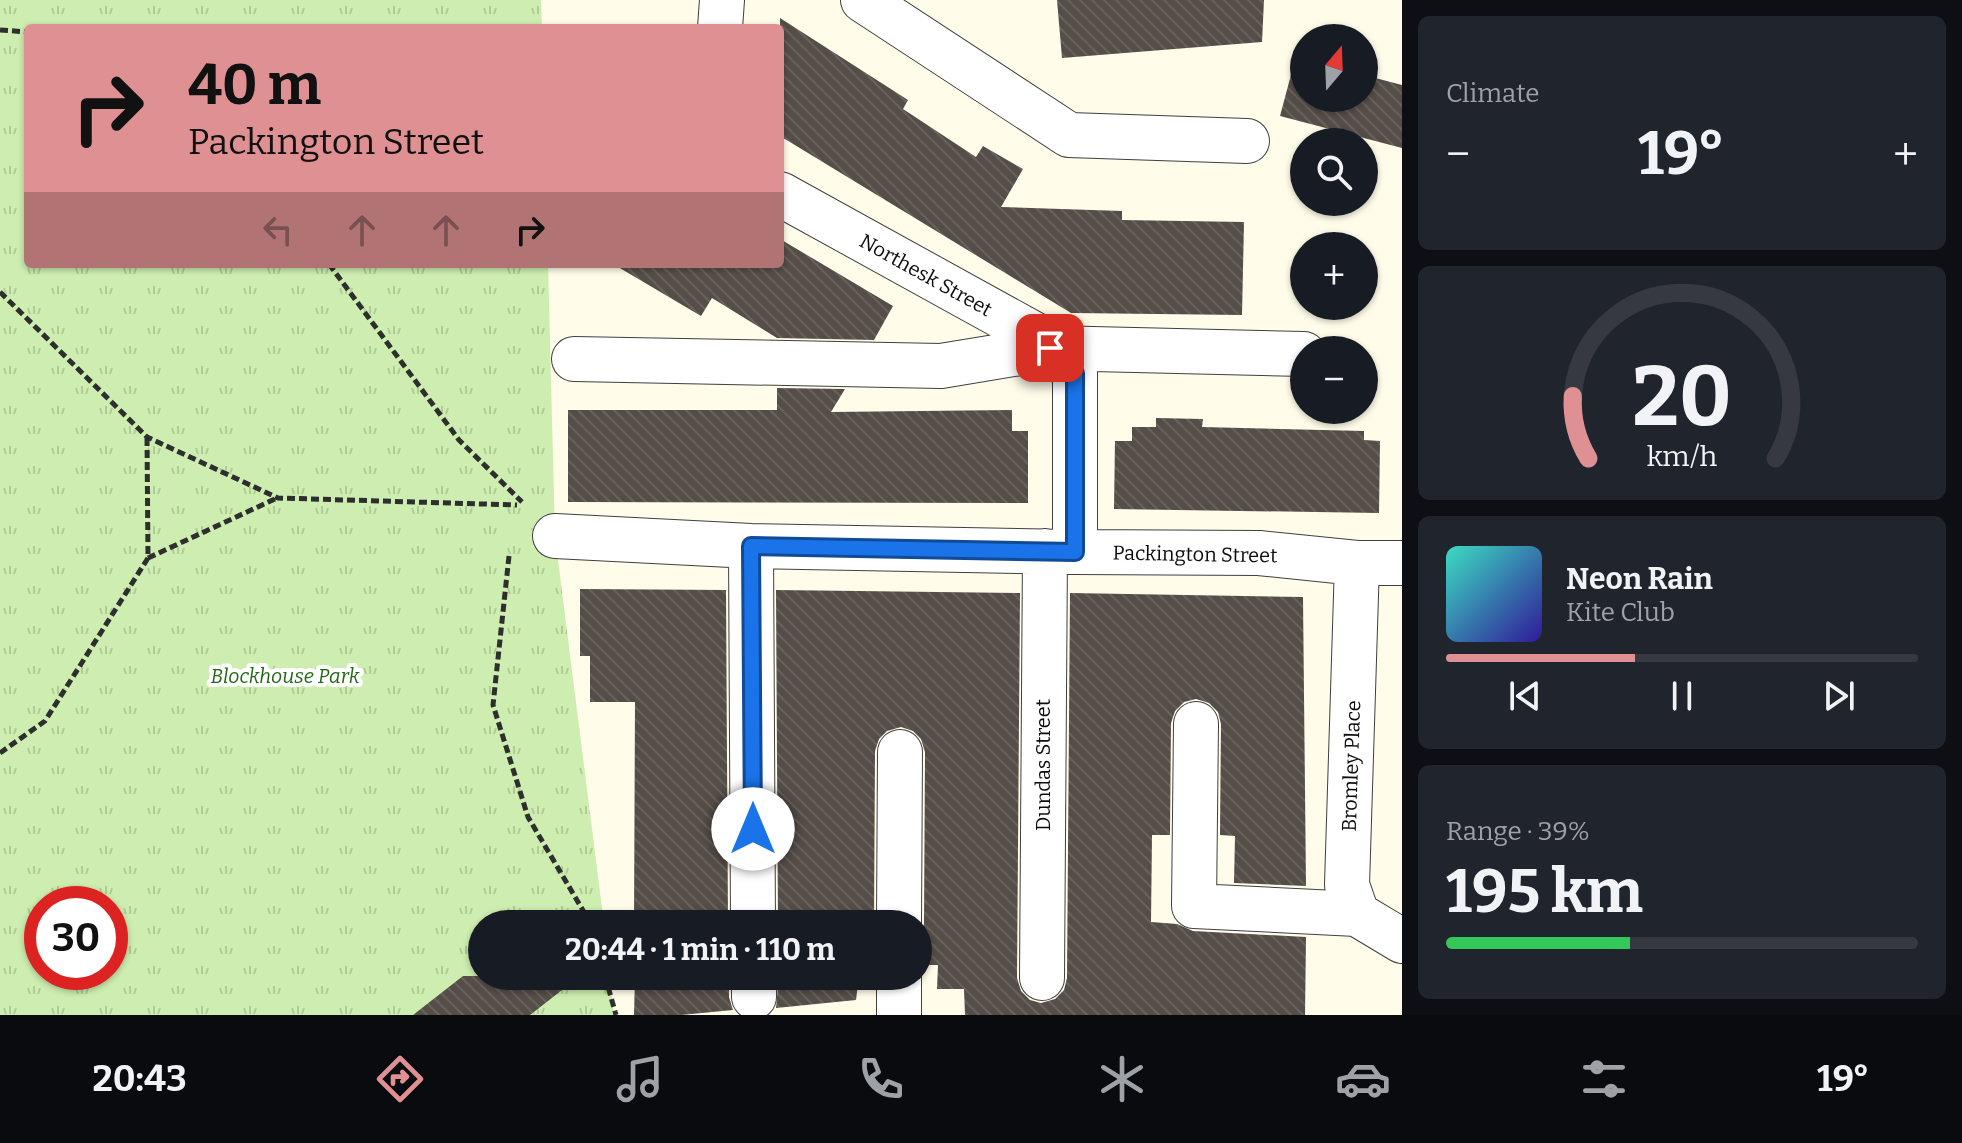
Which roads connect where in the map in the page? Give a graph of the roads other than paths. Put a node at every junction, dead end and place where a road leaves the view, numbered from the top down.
1 (722, 0) edge
2 (863, 0) edge
3 (720, 24) edge
4 (1247, 141) dead end
5 (784, 196) edge
6 (1050, 348) junction
7 (1290, 354) edge
8 (574, 359) dead end
9 (555, 536) road end
10 (751, 546) junction
11 (1060, 552) junction
12 (1357, 563) junction
13 (1402, 563) edge
14 (1196, 724) dead end
15 (900, 752) dead end
16 (753, 910) edge
17 (899, 910) edge
18 (1357, 914) junction
19 (1402, 941) edge
20 (1042, 978) dead end
21 (899, 990) edge
22 (899, 1015) edge

1 - 3 street
2 - 4 street
5 - 6 street, Northesk Street
6 - 7 street
6 - 8 street
6 - 11 street, Northesk Street
9 - 10 street, Packington Street
10 - 11 street, Packington Street
10 - 16 street
11 - 12 street, Packington Street
11 - 20 street, Dundas Street
12 - 13 street, Packington Street
12 - 18 street, Bromley Place
14 - 18 street
15 - 17 street
18 - 19 street
21 - 22 street

